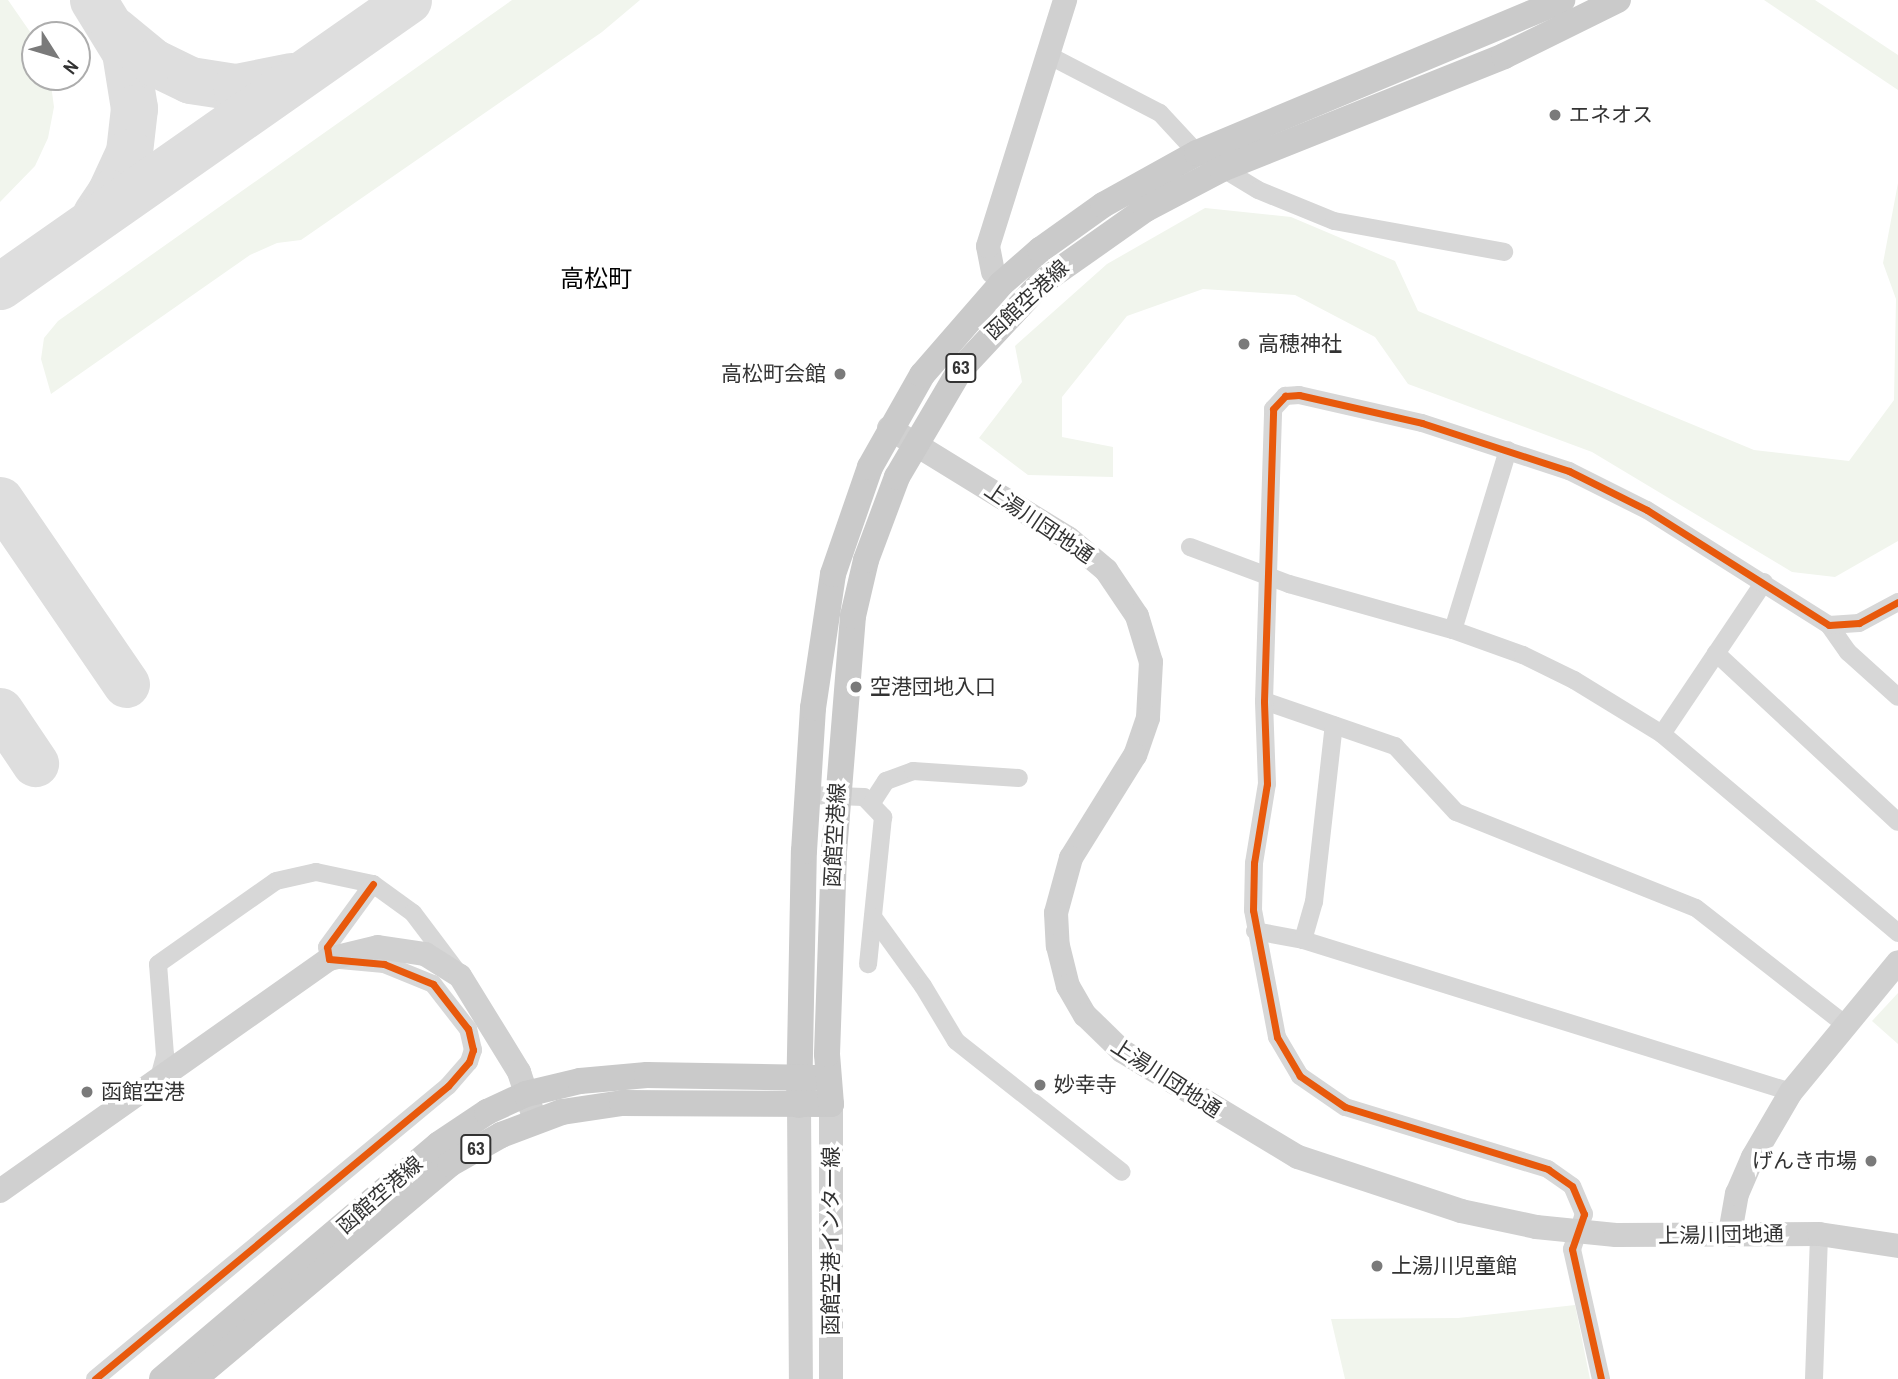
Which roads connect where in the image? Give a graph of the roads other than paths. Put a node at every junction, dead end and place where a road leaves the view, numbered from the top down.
1 (1065, 0) edge
2 (1562, 0) edge
3 (1618, 0) edge
4 (1048, 55) junction
5 (1196, 153) junction
6 (1222, 169) junction
7 (1504, 252) dead end
8 (993, 272) dead end
9 (889, 428) junction
10 (914, 443) junction
11 (1508, 450) junction
12 (1190, 547) dead end
13 (1271, 576) junction
14 (1764, 582) junction
15 (1898, 602) edge
16 (1829, 625) junction
17 (1453, 629) junction
18 (1716, 653) junction
19 (1898, 696) edge
20 (1264, 701) junction
21 (1334, 725) junction
22 (1662, 734) junction
23 (1019, 778) dead end
24 (808, 795) junction
25 (837, 796) junction
26 (873, 801) junction
27 (1898, 822) edge
28 (373, 884) junction
29 (873, 917) junction
30 (1255, 930) junction
31 (1898, 933) edge
32 (1303, 940) junction
33 (329, 960) junction
34 (1898, 962) edge
35 (868, 964) dead end
36 (460, 976) junction
37 (1843, 1023) junction
38 (800, 1076) junction
39 (159, 1078) junction
40 (830, 1092) junction
41 (1791, 1092) junction
42 (527, 1094) junction
43 (799, 1105) junction
44 (535, 1120) junction
45 (1122, 1172) dead end
46 (0, 1191) edge
47 (1576, 1232) junction
48 (1730, 1234) junction
49 (1819, 1234) junction
50 (1898, 1246) edge
51 (95, 1379) edge
52 (162, 1379) edge
53 (194, 1379) edge
54 (801, 1379) edge
55 (831, 1379) edge
56 (1601, 1379) edge
57 (1814, 1379) edge

1 - 4 street
2 - 5 main road, 函館空港線 / 63
3 - 6 main road, 函館空港線 / 63
4 - 5 street
4 - 8 street
5 - 6 street
5 - 9 main road, 函館空港線 / 63
6 - 7 street
6 - 10 main road, 函館空港線 / 63
9 - 10 street, 上湯川団地通
9 - 24 main road, 函館空港線 / 63
10 - 25 main road, 函館空港線 / 63
10 - 47 street, 上湯川団地通
11 - 13 street
11 - 14 street
11 - 17 street
12 - 13 street
13 - 17 street
13 - 20 street
14 - 16 street
14 - 18 street
15 - 16 street
16 - 19 street
17 - 22 street
18 - 22 street
18 - 27 street
20 - 21 street
20 - 30 street
21 - 32 street
21 - 37 street
22 - 31 street
23 - 26 street
24 - 25 street
24 - 38 main road, 函館空港線 / 63
25 - 26 street
25 - 40 main road, 函館空港線 / 63
26 - 29 street
28 - 33 street
28 - 36 street
28 - 39 street
29 - 35 street
29 - 45 street
30 - 32 street
30 - 47 street
32 - 41 street
33 - 36 street
33 - 39 street
33 - 51 street
34 - 37 street
36 - 42 street
37 - 41 street
38 - 40 main road, 函館空港線 / 63
38 - 42 main road, 函館空港線 / 63
38 - 43 main road, 函館空港線 / 63
39 - 46 street
40 - 43 main road, 函館空港線 / 63
40 - 55 street, 函館空港インター線
41 - 48 street
42 - 44 street
42 - 52 main road, 函館空港線 / 63
43 - 44 main road, 函館空港線 / 63
43 - 54 street, 函館空港インター線
44 - 53 main road, 函館空港線 / 63
47 - 48 street, 上湯川団地通
47 - 56 street
48 - 49 street, 上湯川団地通
49 - 50 street, 上湯川団地通
49 - 57 street

